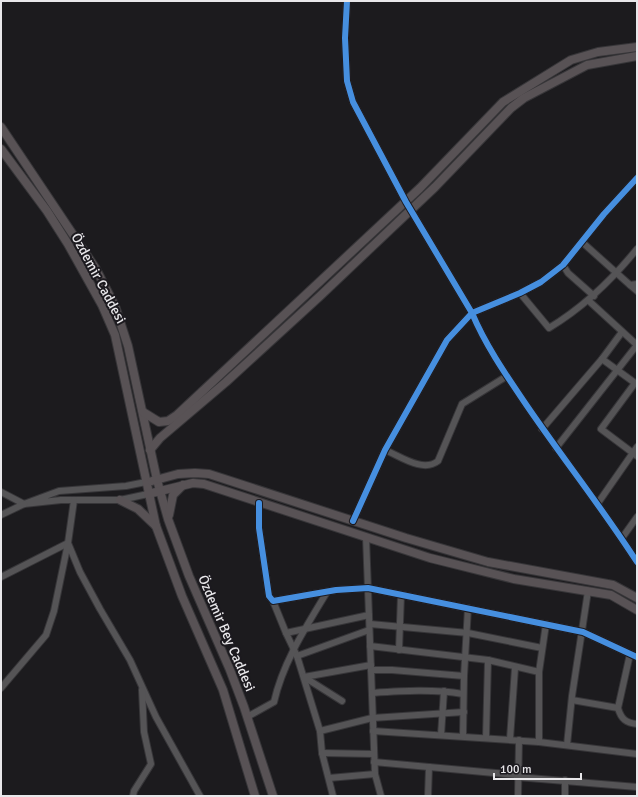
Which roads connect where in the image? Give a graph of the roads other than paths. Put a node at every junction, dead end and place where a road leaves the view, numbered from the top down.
1 (347, 1) edge
2 (637, 47) edge
3 (637, 56) edge
4 (1, 127) edge
5 (1, 149) edge
6 (637, 178) edge
7 (406, 202) junction
8 (410, 210) junction
9 (582, 242) junction
10 (637, 249) edge
11 (564, 265) junction
12 (617, 273) junction
13 (637, 284) edge
14 (630, 285) junction
15 (637, 291) edge
16 (520, 293) junction
17 (591, 298) junction
18 (472, 313) junction
19 (622, 332) junction
20 (602, 359) junction
21 (617, 370) junction
22 (507, 376) junction
23 (143, 412) junction
24 (542, 429) junction
25 (637, 447) edge
26 (556, 448) junction
27 (150, 450) junction
28 (385, 450) junction
29 (634, 455) edge
30 (157, 480) junction
31 (146, 482) junction
32 (183, 485) junction
33 (159, 491) junction
34 (1, 492) edge
35 (148, 494) junction
36 (74, 500) junction
37 (120, 500) junction
38 (260, 503) junction
39 (598, 503) junction
40 (24, 504) junction
41 (1, 514) edge
42 (637, 517) edge
43 (168, 519) junction
44 (353, 521) junction
45 (156, 526) junction
46 (366, 537) junction
47 (622, 538) junction
48 (68, 543) junction
49 (637, 562) edge
50 (1, 577) edge
51 (368, 588) junction
52 (588, 591) junction
53 (327, 592) junction
54 (401, 595) junction
55 (637, 598) edge
56 (273, 601) junction
57 (468, 608) junction
58 (637, 610) edge
59 (369, 615) junction
60 (546, 624) junction
61 (370, 627) junction
62 (399, 628) junction
63 (305, 629) junction
64 (583, 632) junction
65 (286, 633) junction
66 (468, 634) junction
67 (370, 646) junction
68 (542, 648) junction
69 (399, 650) junction
70 (295, 653) junction
71 (630, 654) junction
72 (466, 656) junction
73 (637, 657) edge
74 (488, 660) junction
75 (371, 668) junction
76 (515, 668) junction
77 (539, 672) junction
78 (464, 676) junction
79 (304, 677) junction
80 (142, 686) junction
81 (1, 688) edge
82 (444, 691) junction
83 (372, 692) junction
84 (463, 694) junction
85 (572, 700) junction
86 (342, 701) dead end
87 (618, 708) junction
88 (464, 712) junction
89 (442, 713) junction
90 (247, 717) junction
91 (637, 717) edge
92 (372, 718) junction
93 (636, 724) edge
94 (320, 731) junction
95 (373, 731) junction
96 (441, 735) junction
97 (463, 736) junction
98 (486, 738) junction
99 (510, 740) junction
100 (519, 740) junction
101 (539, 742) junction
102 (567, 745) junction
103 (322, 753) junction
104 (374, 754) junction
105 (637, 754) edge
106 (374, 762) junction
107 (429, 767) junction
108 (375, 774) junction
109 (517, 776) junction
110 (329, 778) junction
111 (565, 780) junction
112 (637, 787) edge
113 (133, 796) edge
114 (200, 796) edge
115 (255, 796) edge
116 (272, 796) edge
117 (333, 796) edge
118 (380, 796) edge
119 (428, 796) edge
120 (518, 796) edge
121 (565, 796) edge

1 - 7 street
2 - 7 main road
3 - 8 main road
4 - 23 main road, Özdemir Caddesi
5 - 31 main road, Özdemir Caddesi
6 - 9 street
7 - 8 street
7 - 23 main road
8 - 18 street
8 - 27 main road
9 - 11 street
9 - 12 street
10 - 12 street
11 - 16 street
11 - 17 street
12 - 14 street
12 - 17 street
13 - 14 street
14 - 15 street
16 - 17 street
16 - 18 street
17 - 19 street
18 - 22 street
18 - 28 street
19 - 20 street
19 - 21 street
20 - 21 street
20 - 24 street
21 - 26 street
21 - 29 street
22 - 24 street
22 - 28 street
23 - 27 main road, Özdemir Caddesi
24 - 26 street
25 - 29 street
26 - 39 street
27 - 30 main road, Özdemir Caddesi
28 - 44 street
29 - 39 street
30 - 31 main road
30 - 33 main road, Özdemir Bey Caddesi
30 - 44 main road
31 - 35 main road, Özdemir Caddesi
31 - 40 street
32 - 33 main road
32 - 38 main road
32 - 43 main road
33 - 35 main road
33 - 43 main road, Özdemir Bey Caddesi
34 - 40 street
35 - 37 street
35 - 45 main road, Özdemir Caddesi
36 - 37 street
36 - 40 street
36 - 48 street
37 - 45 main road
38 - 46 main road
38 - 56 street
39 - 47 street
40 - 41 street
42 - 47 street
43 - 90 main road, Özdemir Bey Caddesi
44 - 55 main road
45 - 115 main road, Özdemir Caddesi
46 - 51 street
46 - 52 main road
47 - 49 street
48 - 50 street
48 - 80 street
48 - 81 street
51 - 53 street
51 - 54 street
51 - 59 street
52 - 58 main road
52 - 64 street
53 - 56 street
53 - 63 street
54 - 57 street
54 - 62 street
56 - 65 street
57 - 60 street
57 - 66 street
59 - 61 street
59 - 63 street
60 - 64 street
60 - 68 street
61 - 62 street
61 - 67 street
61 - 70 street
62 - 66 street
62 - 69 street
63 - 65 street
63 - 70 street
64 - 71 street
64 - 85 street
65 - 70 street
66 - 68 street
66 - 72 street
67 - 69 street
67 - 75 street
68 - 77 street
69 - 72 street
70 - 79 street
70 - 90 street
71 - 73 street
71 - 87 street
72 - 74 street
72 - 78 street
74 - 76 street
74 - 98 street
75 - 78 street
75 - 79 street
75 - 83 street
76 - 77 street
76 - 99 street
77 - 101 street
78 - 84 street
79 - 86 street
79 - 94 street
80 - 113 street
80 - 114 street
82 - 83 street
82 - 84 street
82 - 89 street
83 - 92 street
84 - 88 street
85 - 87 street
85 - 102 street
87 - 93 street
88 - 89 street
88 - 97 street
89 - 92 street
89 - 96 street
90 - 116 main road, Özdemir Bey Caddesi
91 - 93 street
92 - 94 street
92 - 95 street
94 - 103 street
95 - 96 street
95 - 104 street
96 - 97 street
97 - 98 street
98 - 99 street
99 - 100 street
100 - 101 street
100 - 109 street
101 - 102 street
102 - 105 street
103 - 104 street
103 - 110 street
104 - 106 street
106 - 107 street
106 - 108 street
107 - 109 street
107 - 119 street
108 - 110 street
108 - 118 street
109 - 111 street
109 - 120 street
110 - 117 street
111 - 112 street
111 - 121 street

